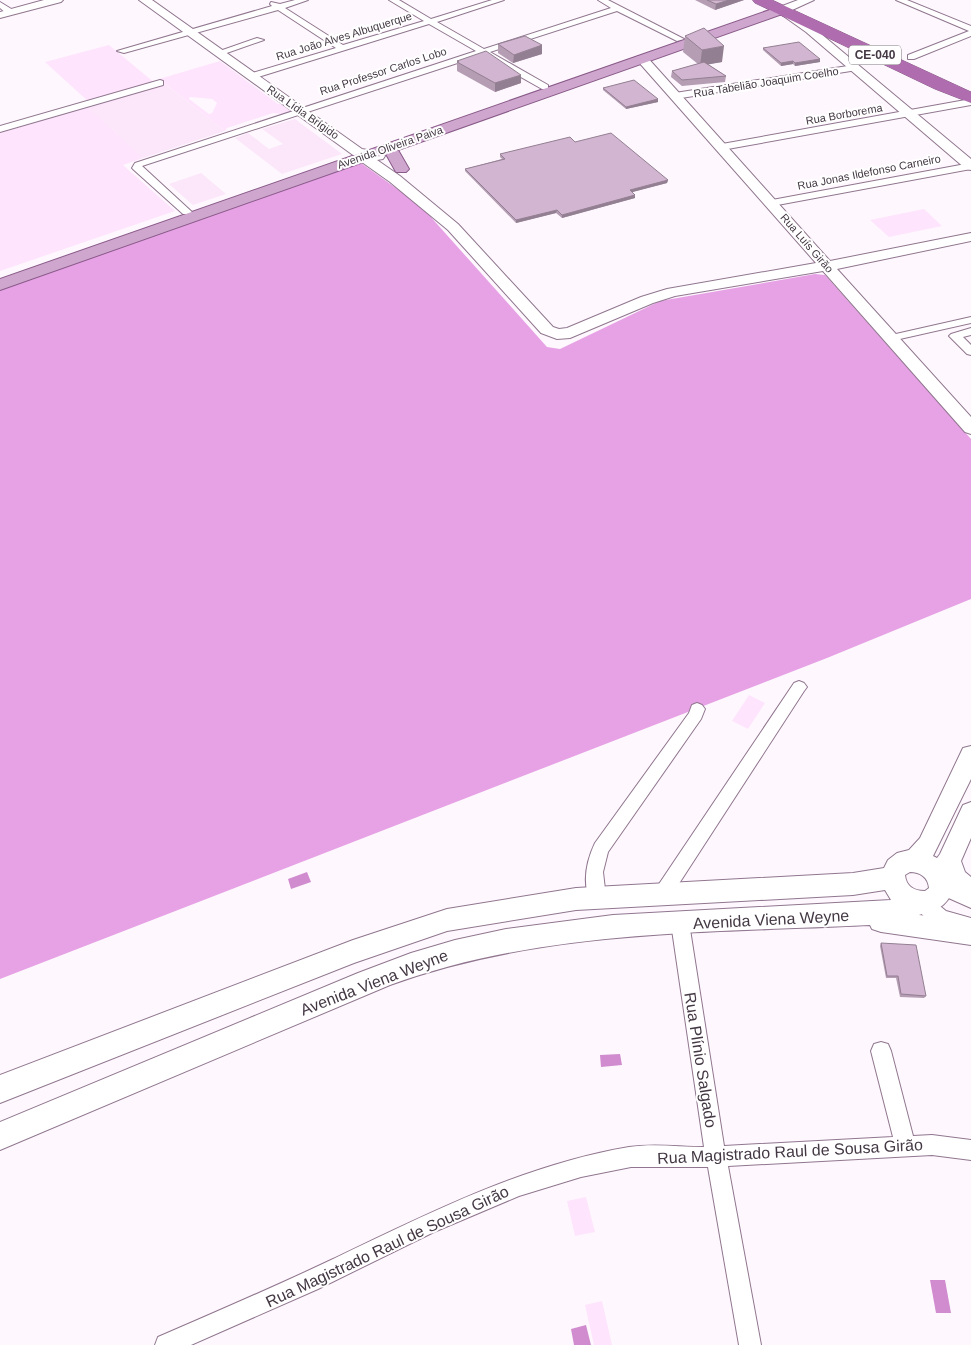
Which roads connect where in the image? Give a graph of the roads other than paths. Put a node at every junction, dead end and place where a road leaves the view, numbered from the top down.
1 (58, 0) edge
2 (145, 0) edge
3 (269, 0) edge
4 (304, 0) edge
5 (393, 0) edge
6 (500, 0) edge
7 (602, 0) edge
8 (760, 0) edge
9 (900, 0) edge
10 (788, 3) edge
11 (0, 4) edge
12 (279, 7) junction
13 (618, 8) junction
14 (5, 13) edge
15 (430, 22) junction
16 (971, 29) edge
17 (189, 32) junction
18 (971, 34) edge
19 (680, 39) junction
20 (260, 40) dead end
21 (342, 48) junction
22 (121, 51) dead end
23 (484, 52) junction
24 (218, 53) junction
25 (911, 57) junction
26 (642, 59) junction
27 (886, 60) junction
28 (859, 67) junction
29 (252, 76) junction
30 (160, 83) dead end
31 (544, 87) junction
32 (965, 88) edge
33 (675, 96) junction
34 (971, 102) edge
35 (301, 111) junction
36 (915, 113) junction
37 (0, 129) edge
38 (722, 147) junction
39 (390, 148) junction
40 (364, 154) junction
41 (971, 155) edge
42 (971, 166) edge
43 (402, 174) junction
44 (772, 203) junction
45 (187, 212) junction
46 (971, 237) edge
47 (828, 266) junction
48 (0, 277) edge
49 (0, 285) edge
50 (971, 320) edge
51 (971, 331) edge
52 (891, 338) junction
53 (971, 352) edge
54 (969, 423) edge
55 (799, 687) dead end
56 (697, 709) dead end
57 (971, 755) edge
58 (971, 812) edge
59 (915, 861) junction
60 (943, 875) junction
61 (892, 877) junction
62 (971, 891) edge
63 (663, 893) junction
64 (586, 899) junction
65 (971, 900) edge
66 (920, 903) junction
67 (520, 906) junction
68 (859, 915) junction
69 (680, 923) junction
70 (971, 926) edge
71 (579, 931) junction
72 (971, 933) edge
73 (531, 938) junction
74 (881, 1051) dead end
75 (0, 1089) edge
76 (0, 1136) edge
77 (906, 1147) junction
78 (971, 1150) edge
79 (716, 1157) junction
80 (166, 1345) edge
81 (750, 1345) edge

1 - 14 street
2 - 17 street, Rua Lídia Brígido
3 - 12 street
4 - 12 street
5 - 15 street
6 - 15 street, Rua João Alves Albuquerque
7 - 13 street
8 - 10 highway, CE-040
9 - 16 street
10 - 19 main road, Avenida Oliveira Paiva
10 - 25 highway, CE-040
10 - 26 main road, Avenida Oliveira Paiva
10 - 27 highway, CE-040
10 - 28 street
11 - 14 street
12 - 17 street
12 - 21 street
13 - 19 street
13 - 23 street, Rua Professor Carlos Lobo
15 - 21 street, Rua João Alves Albuquerque
15 - 23 street
17 - 22 street
17 - 24 street, Rua Lídia Brígido
18 - 25 street
19 - 31 main road, Avenida Oliveira Paiva
20 - 24 street
21 - 29 street, Rua João Alves Albuquerque
23 - 31 street
23 - 35 street, Rua Professor Carlos Lobo
24 - 29 street, Rua Lídia Brígido
25 - 32 highway, CE-040
26 - 33 street, Rua Luís Girão
26 - 39 main road, Avenida Oliveira Paiva
27 - 28 street, Rua Tabelião Joaquim Coelho
27 - 32 highway, CE-040
28 - 33 street, Rua Tabelião Joaquim Coelho
28 - 36 street
29 - 35 street, Rua Lídia Brígido
30 - 37 street
31 - 40 main road, Avenida Oliveira Paiva
33 - 38 street, Rua Luís Girão
34 - 36 street, Rua Borborema
35 - 40 street, Rua Lídia Brígido
35 - 45 street, Rua Professor Carlos Lobo
36 - 38 street, Rua Borborema
36 - 41 street
36 - 42 street
38 - 44 street, Rua Luís Girão
39 - 40 main road, Avenida Oliveira Paiva
39 - 43 main road
40 - 43 street, Rua Lídia Brígido
40 - 45 main road, Avenida Oliveira Paiva
40 - 49 main road, Avenida Oliveira Paiva
42 - 44 street, Rua Jonas Ildefonso Carneiro
43 - 47 street, Rua Lídia Brígido
44 - 47 street, Rua Luís Girão
45 - 48 main road, Avenida Oliveira Paiva
46 - 47 street
47 - 52 street, Rua Luís Girão
50 - 52 street
51 - 53 street
52 - 54 street, Rua Luís Girão
55 - 63 street
56 - 64 street
57 - 59 street
58 - 60 street
59 - 60 street
59 - 61 street
60 - 62 street
60 - 65 street
60 - 66 street
61 - 63 street
61 - 66 street
63 - 64 street
64 - 67 street
64 - 71 street
66 - 68 street, Avenida Viena Weyne
66 - 70 street
67 - 73 street
67 - 75 street
68 - 69 street, Avenida Viena Weyne
68 - 72 street
69 - 71 street, Avenida Viena Weyne
69 - 79 street, Rua Plínio Salgado
71 - 73 street, Avenida Viena Weyne
73 - 76 street, Avenida Viena Weyne
74 - 77 street
77 - 78 street, Rua Magistrado Raul de Sousa Girão
77 - 79 street, Rua Magistrado Raul de Sousa Girão
79 - 80 street, Rua Magistrado Raul de Sousa Girão
79 - 81 street, Rua Plínio Salgado

